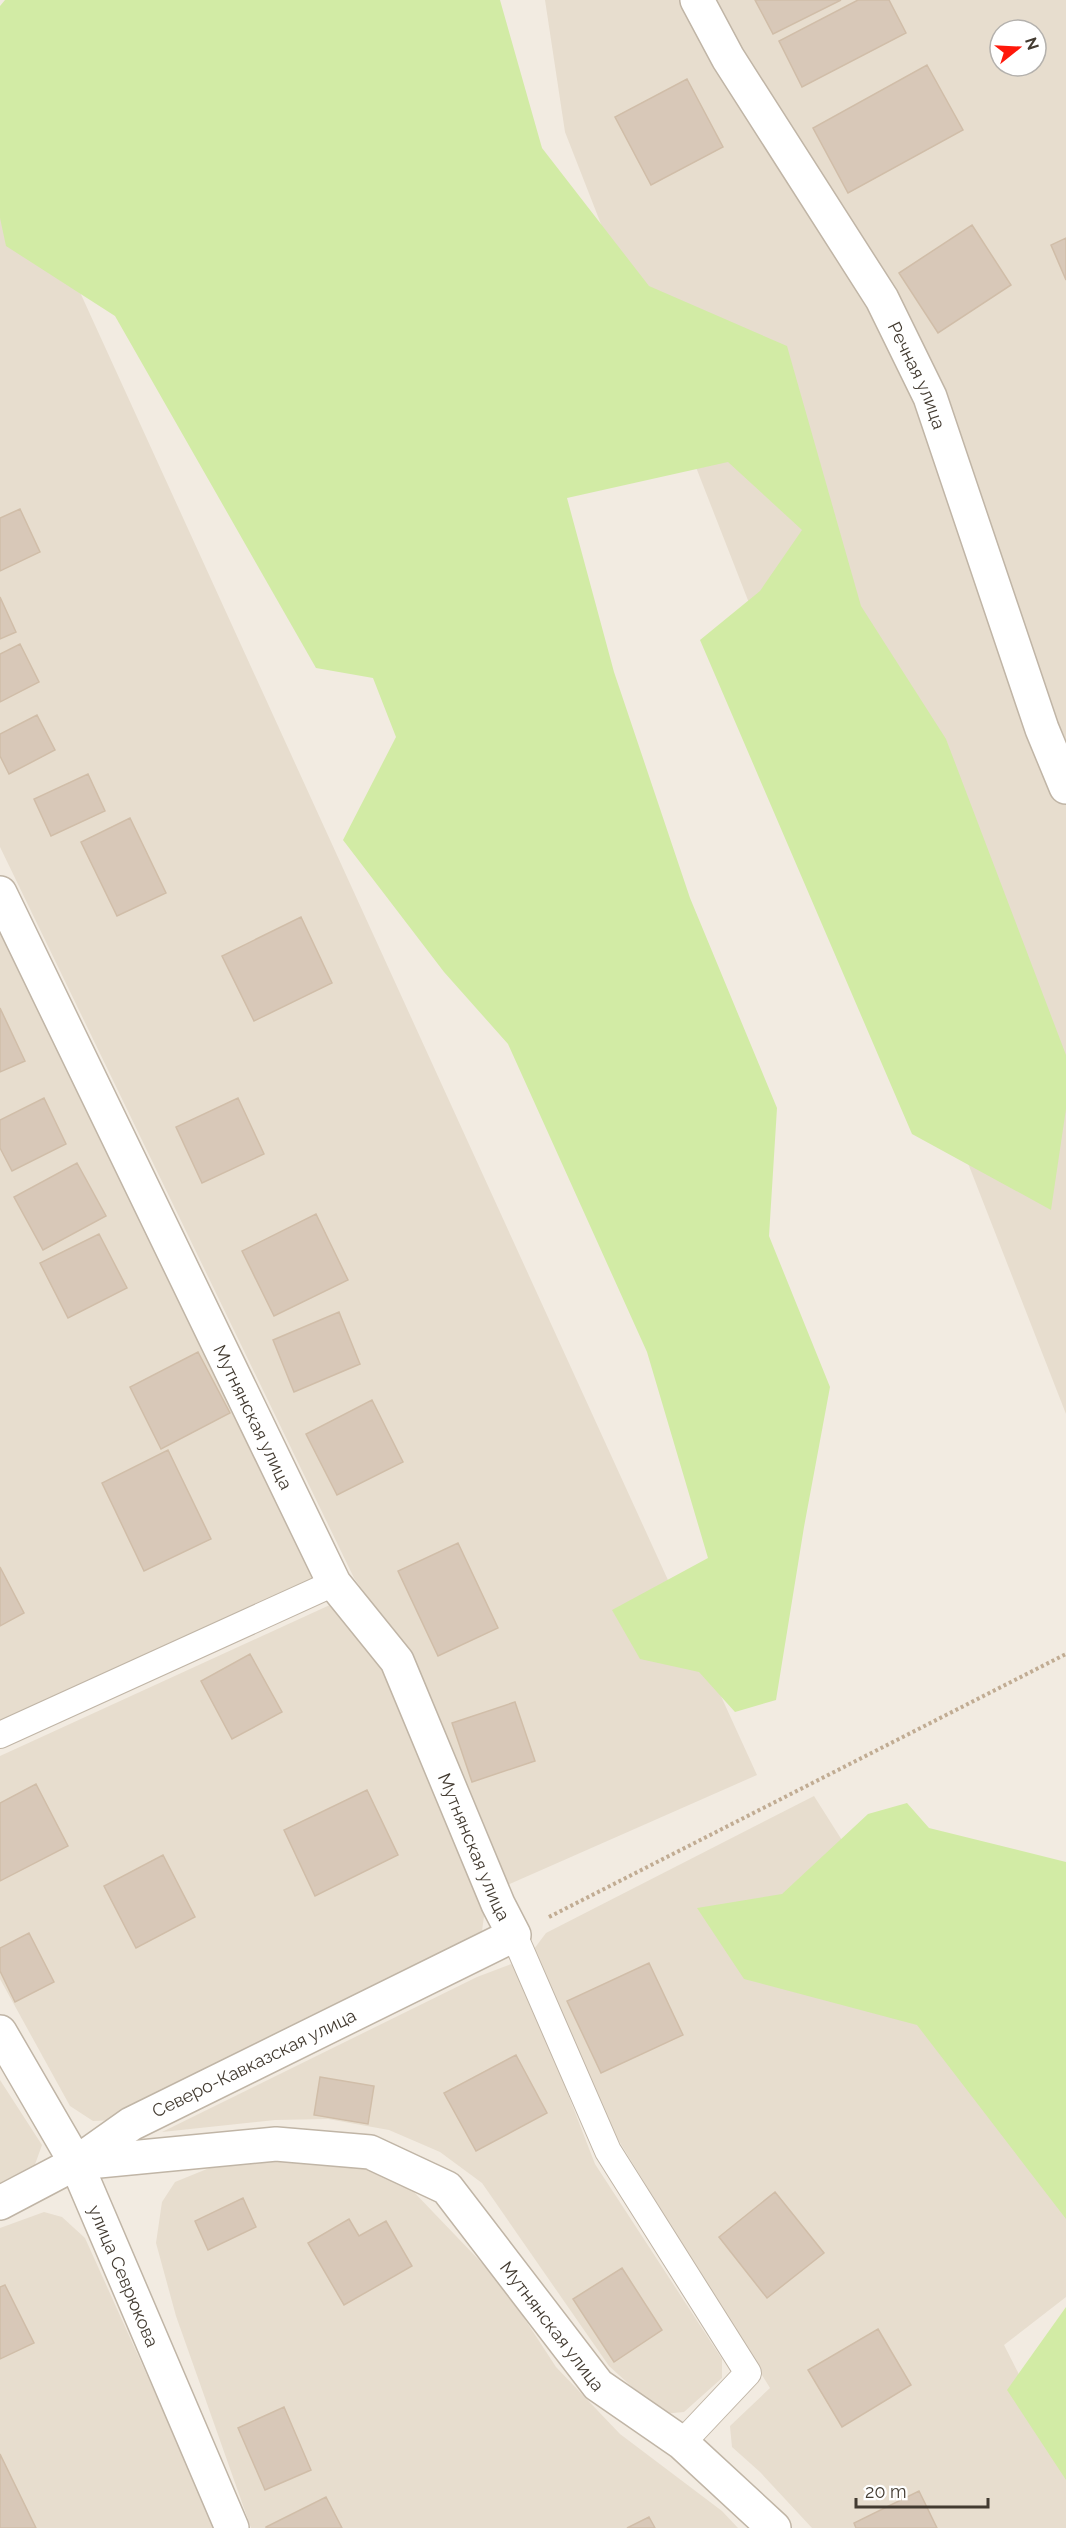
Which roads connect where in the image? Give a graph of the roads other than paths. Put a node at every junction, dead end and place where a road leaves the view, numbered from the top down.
1 (697, 0) edge
2 (1066, 786) edge
3 (0, 893) edge
4 (334, 1583) junction
5 (0, 1736) edge
6 (513, 1935) junction
7 (0, 2032) edge
8 (76, 2163) junction
9 (0, 2203) edge
10 (682, 2443) junction
11 (231, 2528) edge
12 (774, 2528) edge

1 - 2 street, Речная улица
3 - 4 street, Мутнянская улица
4 - 5 lane
4 - 6 street, Мутнянская улица
6 - 8 street, Северо-Кавказская улица
6 - 10 lane
7 - 8 street, улица Севрюкова
8 - 9 street, Северо-Кавказская улица
8 - 10 street, Мутнянская улица
8 - 11 street, улица Севрюкова
10 - 12 street, Мутнянская улица

